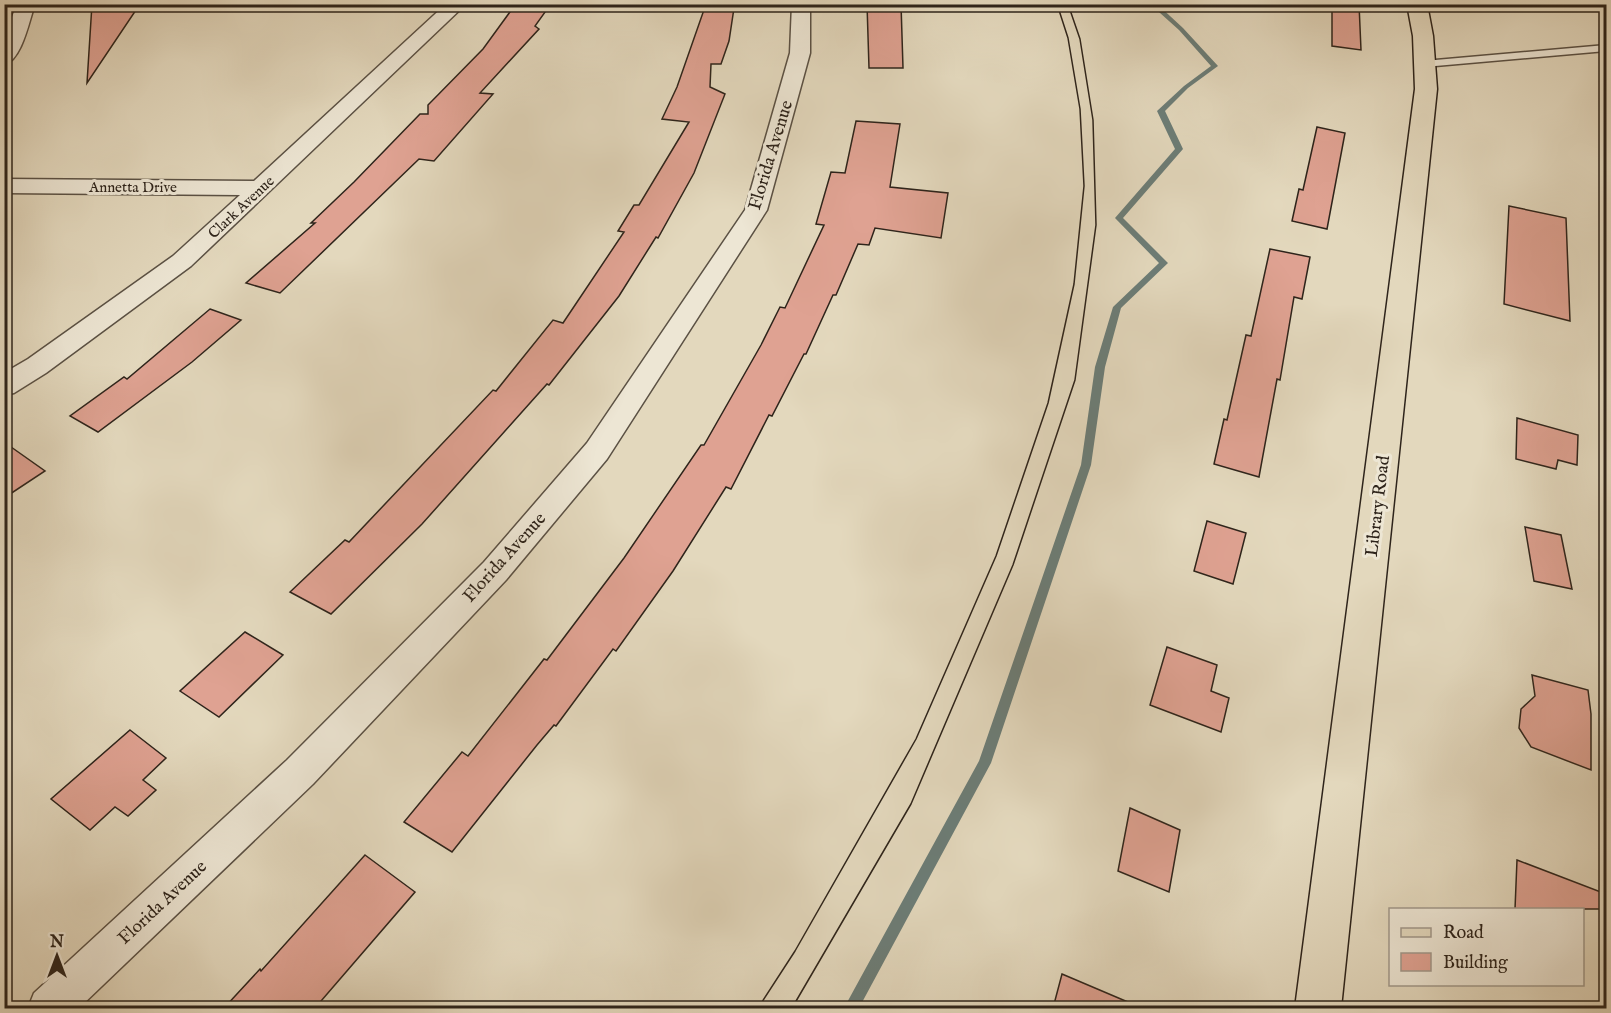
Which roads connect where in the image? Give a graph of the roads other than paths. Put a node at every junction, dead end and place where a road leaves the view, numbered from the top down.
1 (26, 4) edge
2 (457, 4) edge
3 (801, 4) edge
4 (1417, 4) edge
5 (1606, 48) edge
6 (4, 59) edge
7 (1425, 63) junction
8 (4, 186) edge
9 (262, 188) junction
10 (4, 386) edge
11 (49, 1008) edge
12 (1318, 1008) edge

1 - 6 street
2 - 9 street, Clark Avenue
3 - 11 street, Florida Avenue
4 - 7 main road, Library Road
5 - 7 lane
7 - 12 main road, Library Road
8 - 9 street, Annetta Drive
9 - 10 street, Clark Avenue

